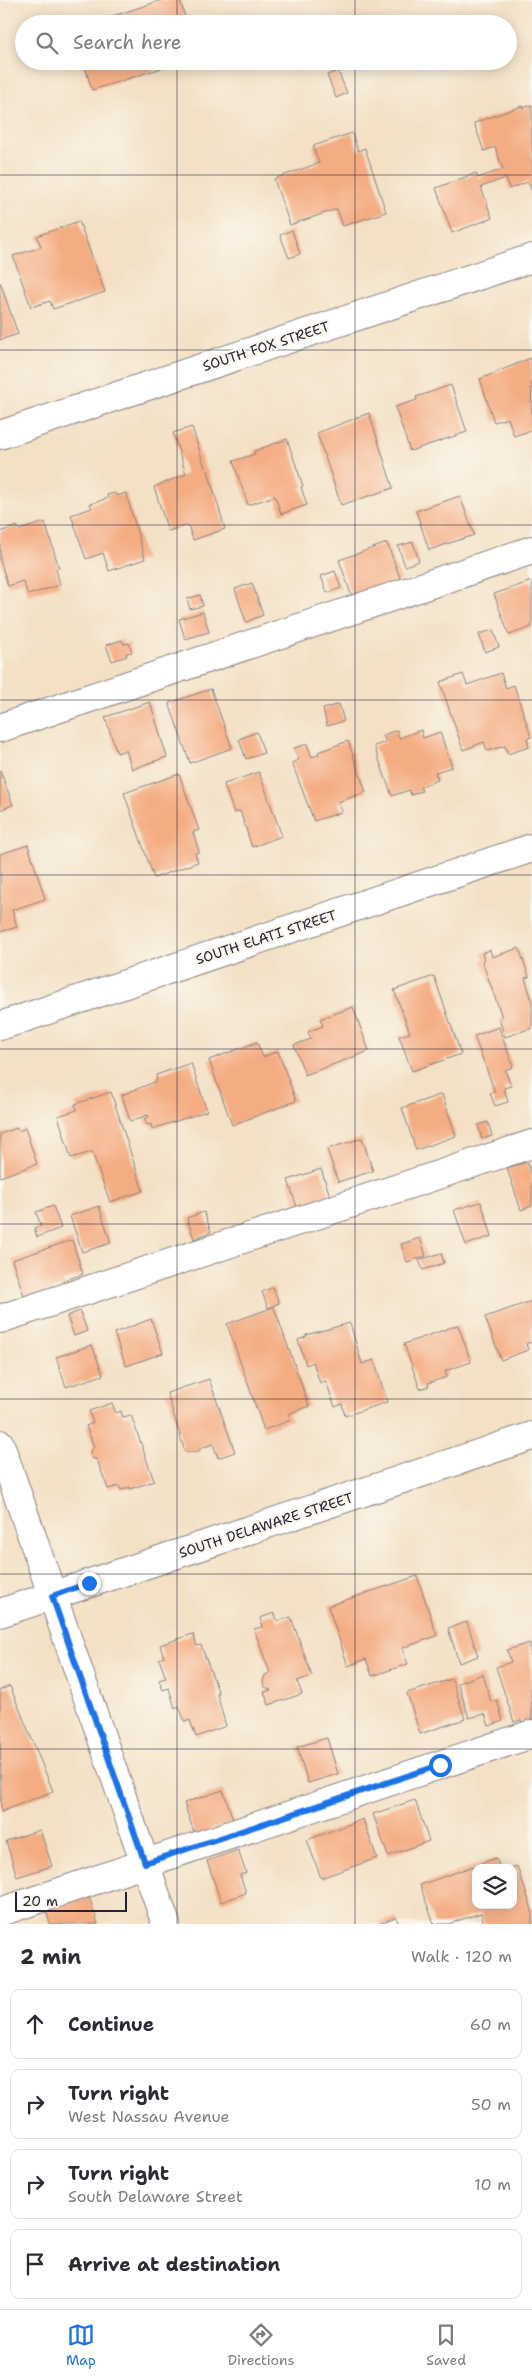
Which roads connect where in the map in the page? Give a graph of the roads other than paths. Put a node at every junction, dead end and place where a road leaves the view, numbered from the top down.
1 (532, 258) edge
2 (0, 435) edge
3 (532, 550) edge
4 (0, 728) edge
5 (532, 848) edge
6 (0, 1026) edge
7 (532, 1144) edge
8 (0, 1319) edge
9 (532, 1436) edge
10 (0, 1444) edge
11 (52, 1596) junction
12 (0, 1613) edge
13 (532, 1734) edge
14 (145, 1863) junction
15 (0, 1912) edge
16 (166, 1924) edge

1 - 2 street, SOUTH FOX STREET
3 - 4 street
5 - 6 street, SOUTH ELATI STREET
7 - 8 street
9 - 11 street, SOUTH DELAWARE STREET
10 - 11 street
11 - 12 street, SOUTH DELAWARE STREET
11 - 14 street
13 - 14 street
14 - 15 street
14 - 16 street

